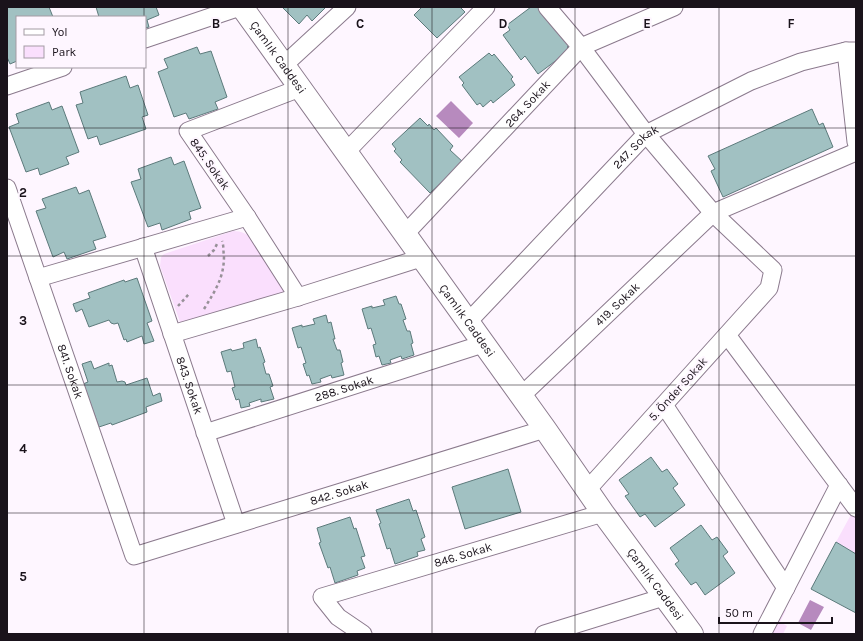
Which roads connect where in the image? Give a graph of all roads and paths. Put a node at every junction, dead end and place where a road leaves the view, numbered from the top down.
1 (241, 7) edge
2 (347, 7) edge
3 (486, 7) edge
4 (546, 7) edge
5 (674, 7) edge
6 (146, 39) edge
7 (581, 47) junction
8 (851, 51) edge
9 (284, 64) junction
10 (60, 68) edge
11 (7, 86) edge
12 (300, 88) junction
13 (646, 134) junction
14 (856, 142) edge
15 (346, 152) junction
16 (856, 152) edge
17 (7, 188) edge
18 (713, 212) junction
19 (247, 217) junction
20 (405, 234) junction
21 (143, 247) junction
22 (208, 256) dead end
23 (421, 258) junction
24 (38, 278) junction
25 (189, 294) dead end
26 (298, 297) junction
27 (174, 301) dead end
28 (200, 314) dead end
29 (468, 322) junction
30 (172, 334) junction
31 (727, 335) junction
32 (483, 344) junction
33 (521, 396) junction
34 (664, 405) junction
35 (545, 429) junction
36 (205, 433) junction
37 (839, 485) junction
38 (587, 490) junction
39 (856, 508) edge
40 (603, 513) junction
41 (236, 524) junction
42 (134, 556) joint
43 (786, 588) junction
44 (664, 597) junction
45 (363, 634) edge
46 (544, 634) edge
47 (692, 634) edge
48 (762, 634) edge

1 - 6 street
1 - 9 main road, Çamlık Caddesi
2 - 9 street
3 - 15 street
4 - 7 street
5 - 7 street, 264. Sokak
7 - 13 street
7 - 20 street, 264. Sokak
8 - 13 street, 247. Sokak
8 - 14 street
9 - 12 main road, Çamlık Caddesi
10 - 11 street
12 - 15 main road, Çamlık Caddesi
12 - 19 street, 845. Sokak
13 - 18 street
13 - 29 street, 247. Sokak
15 - 20 main road, Çamlık Caddesi
16 - 18 street
17 - 24 street, 841. Sokak
18 - 31 street, 5. Önder Sokak
18 - 33 street, 419. Sokak
19 - 21 street
19 - 26 street, 845. Sokak
20 - 23 main road, Çamlık Caddesi
21 - 24 street
21 - 30 street, 843. Sokak
22 - 28 path
23 - 26 street
23 - 29 main road, Çamlık Caddesi
24 - 42 street, 841. Sokak
25 - 27 path
26 - 30 street
29 - 32 main road, Çamlık Caddesi
30 - 36 street, 843. Sokak
31 - 34 street, 5. Önder Sokak
31 - 37 street
32 - 33 main road, Çamlık Caddesi
32 - 36 street, 288. Sokak
33 - 35 main road, Çamlık Caddesi
34 - 38 street, 5. Önder Sokak
34 - 43 street
35 - 38 main road, Çamlık Caddesi
35 - 41 street, 842. Sokak
36 - 41 street, 843. Sokak
37 - 39 street
37 - 43 street
38 - 40 main road, Çamlık Caddesi
40 - 44 main road, Çamlık Caddesi
40 - 45 street, 846. Sokak
41 - 42 street, 842. Sokak
43 - 48 street
44 - 46 street
44 - 47 main road, Çamlık Caddesi

